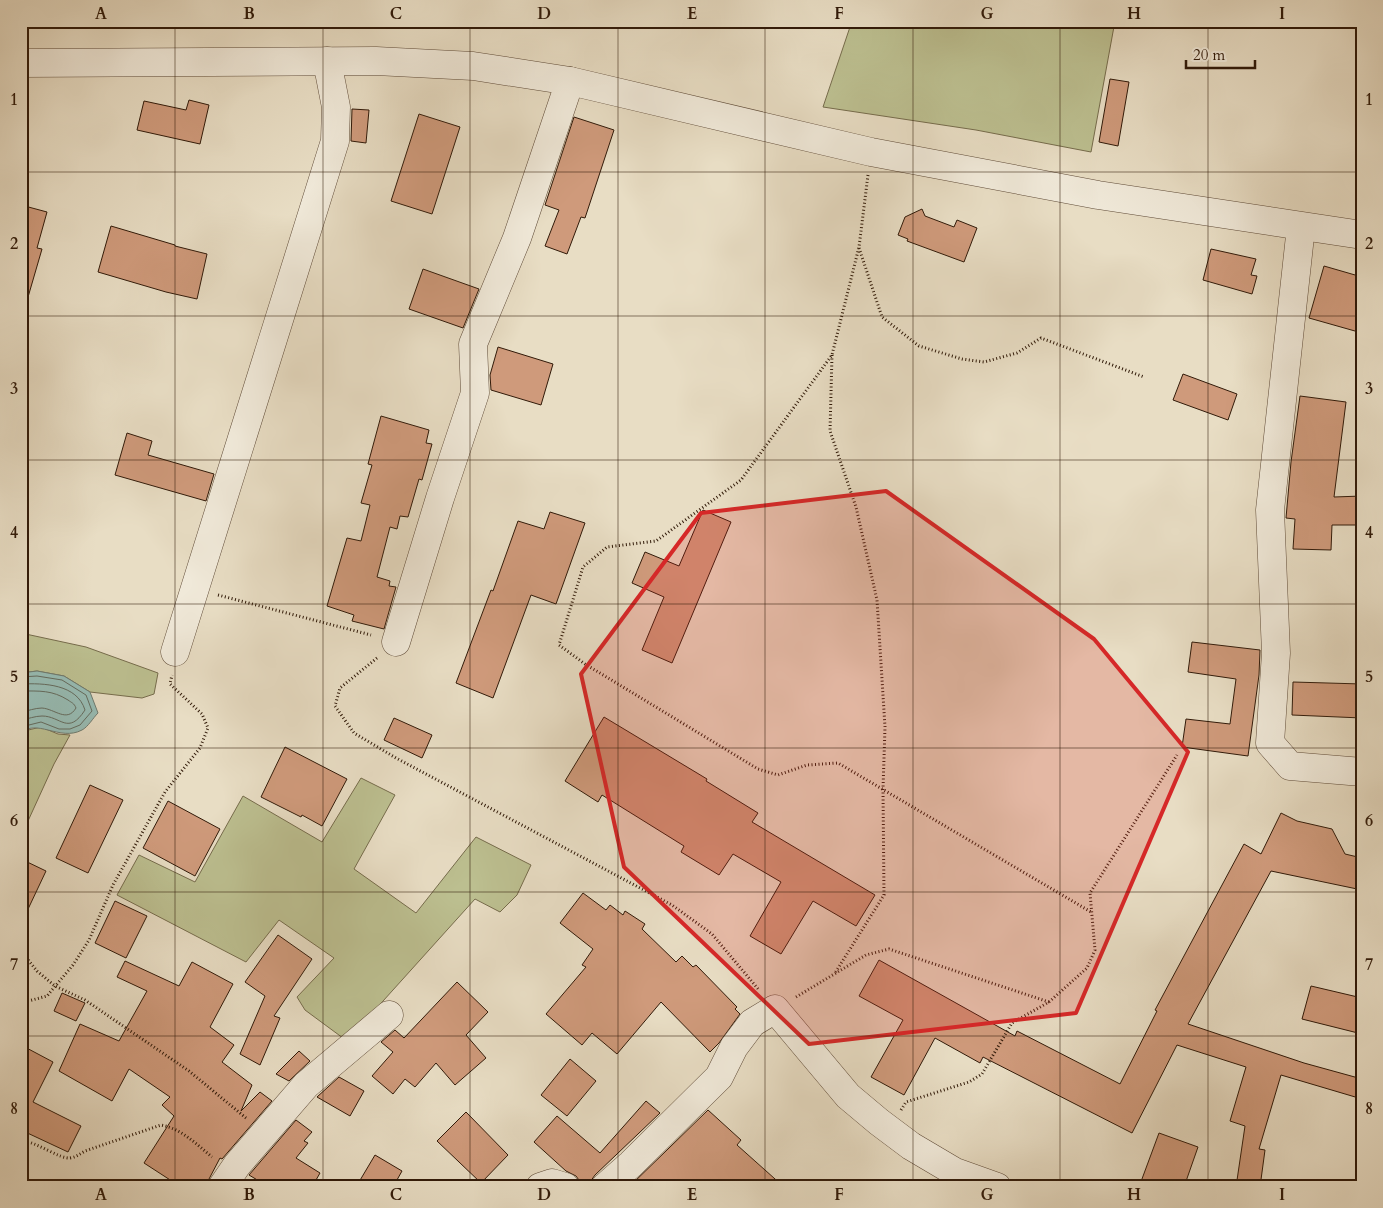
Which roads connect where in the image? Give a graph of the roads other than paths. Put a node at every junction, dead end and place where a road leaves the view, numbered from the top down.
1 (327, 61) junction
2 (21, 63) edge
3 (570, 81) junction
4 (1301, 227) junction
5 (1362, 235) edge
6 (396, 642) road end
7 (176, 652) road end
8 (1362, 772) edge
9 (389, 1014) dead end
10 (226, 1180) edge
11 (540, 1187) edge
12 (565, 1187) edge
13 (606, 1187) edge
14 (997, 1187) edge

1 - 2 street
1 - 3 street
1 - 7 street
3 - 4 street
3 - 6 street
4 - 5 street
4 - 8 street
9 - 10 street
11 - 12 street
13 - 14 street

